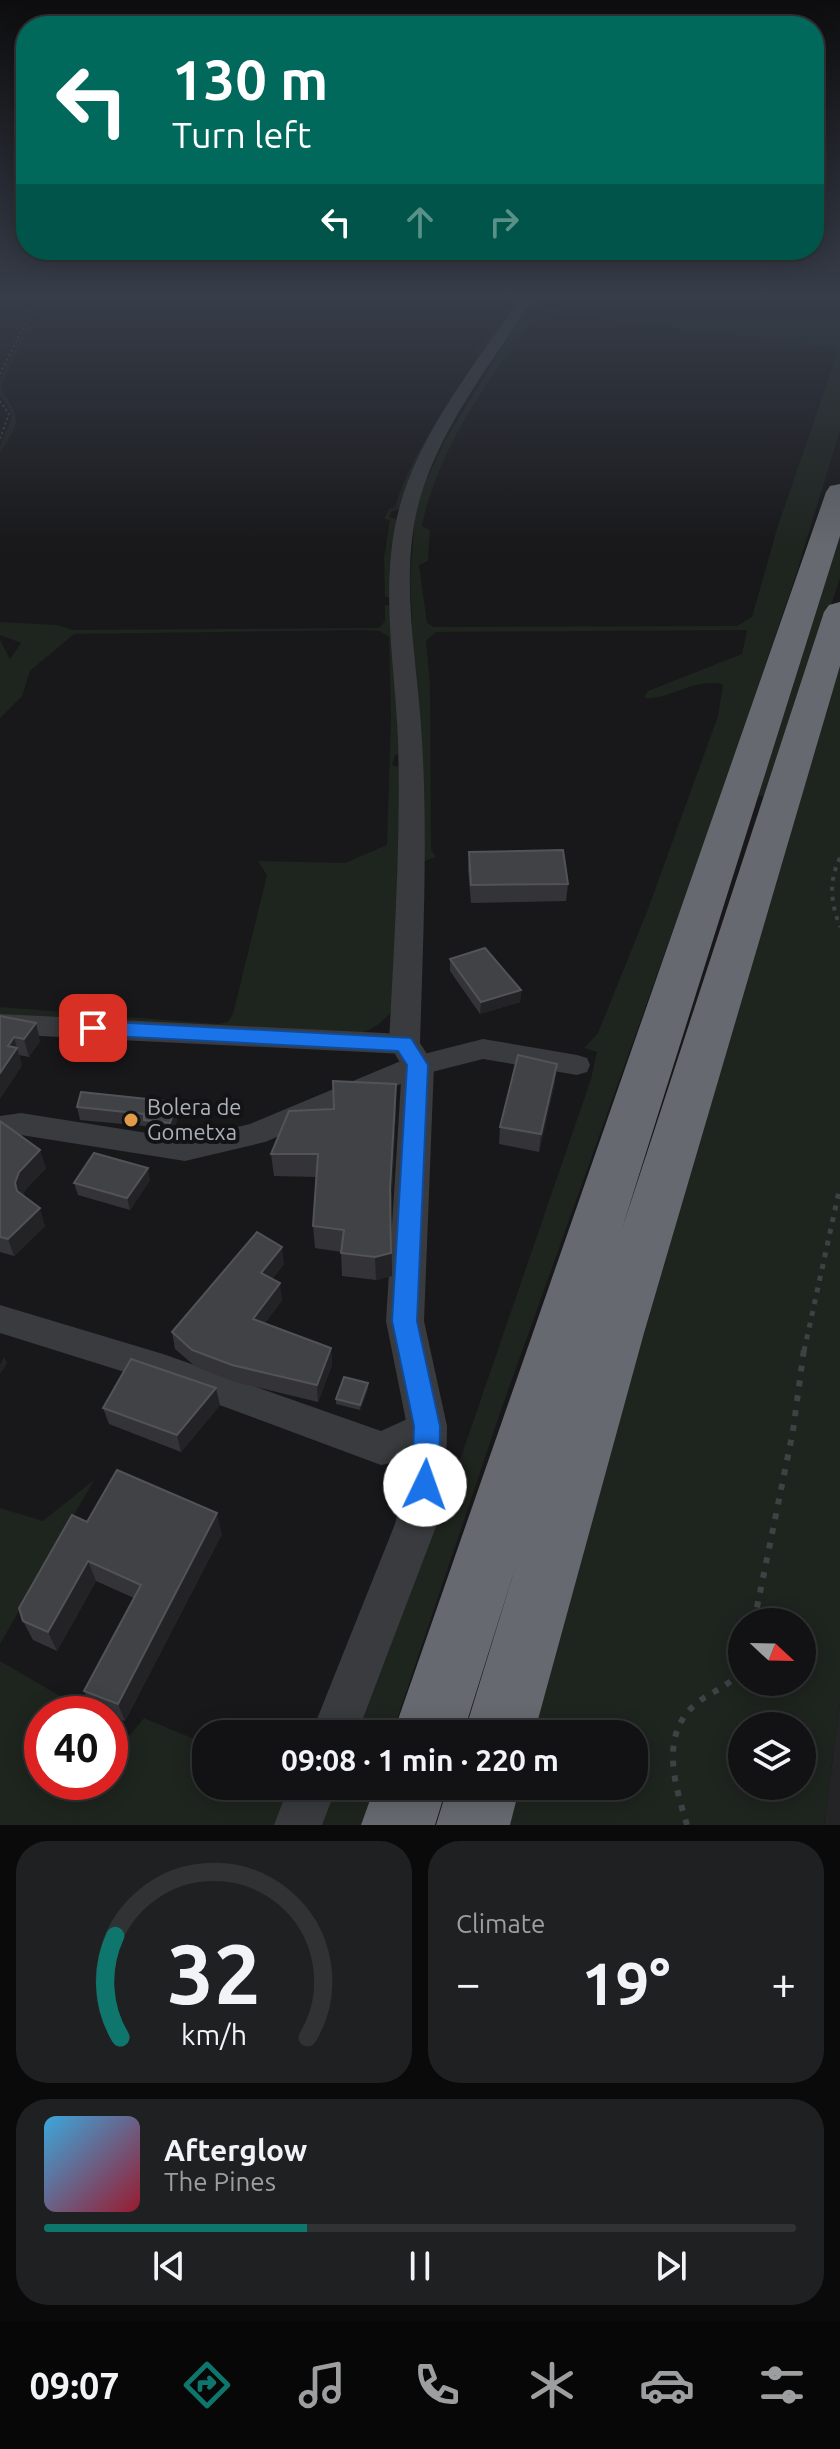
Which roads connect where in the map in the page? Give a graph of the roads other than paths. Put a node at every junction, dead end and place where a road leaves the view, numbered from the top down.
1 (476, 379) edge
2 (840, 492) edge
3 (840, 612) edge
4 (0, 1024) edge
5 (411, 1054) junction
6 (577, 1065) dead end
7 (0, 1127) edge
8 (0, 1319) edge
9 (427, 1426) junction
10 (339, 1720) edge
11 (433, 1720) edge
12 (503, 1720) edge
13 (308, 1800) edge
14 (406, 1800) edge
15 (480, 1800) edge
16 (298, 1825) edge
17 (398, 1825) edge
18 (473, 1825) edge

1 - 5 street
2 - 11 highway
3 - 12 highway
4 - 5 street
5 - 6 street
5 - 7 street
5 - 9 street
8 - 9 street
9 - 10 street
13 - 16 street
14 - 17 highway
15 - 18 highway

